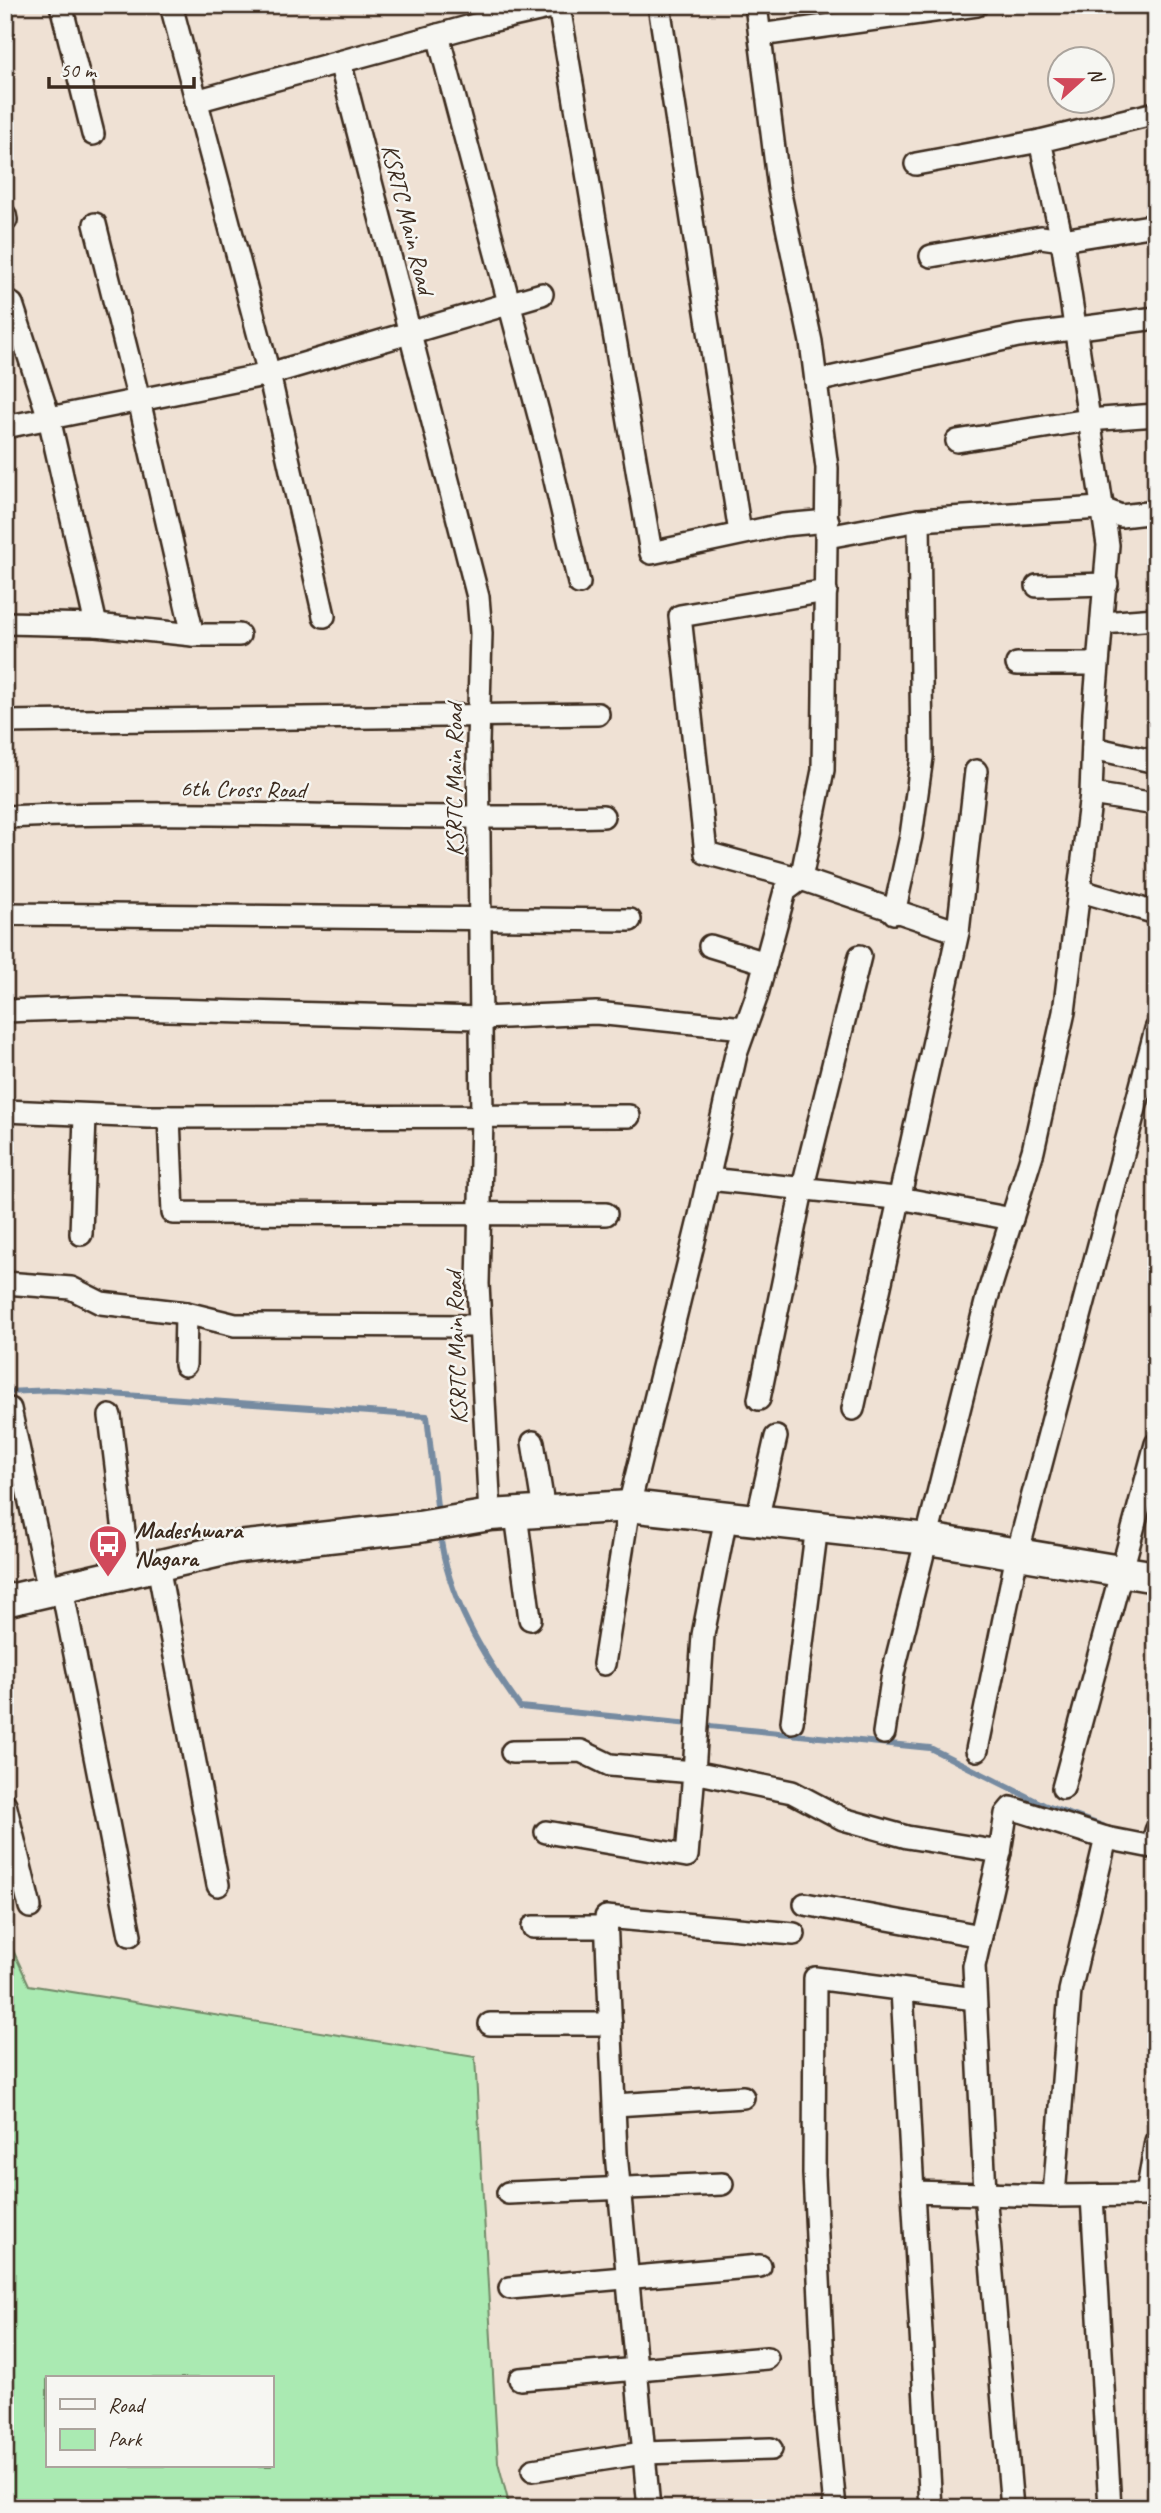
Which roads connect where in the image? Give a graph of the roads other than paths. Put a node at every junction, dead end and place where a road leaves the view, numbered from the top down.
1 (61, 5) edge
2 (171, 5) edge
3 (560, 5) edge
4 (659, 5) edge
5 (756, 5) edge
6 (977, 5) edge
7 (760, 34) junction
8 (438, 35) junction
9 (340, 62) junction
10 (196, 101) junction
11 (1156, 113) edge
12 (93, 134) dead end
13 (1040, 141) junction
14 (916, 164) dead end
15 (95, 224) dead end
16 (1156, 225) edge
17 (1062, 240) junction
18 (931, 256) dead end
19 (542, 294) dead end
20 (12, 304) dead end
21 (510, 304) junction
22 (1156, 318) edge
23 (1076, 329) junction
24 (410, 335) junction
25 (269, 374) junction
26 (816, 381) junction
27 (139, 400) junction
28 (1156, 415) edge
29 (49, 418) junction
30 (1088, 420) junction
31 (5, 427) edge
32 (957, 441) dead end
33 (1100, 508) junction
34 (1156, 512) edge
35 (919, 520) junction
36 (827, 529) junction
37 (740, 533) junction
38 (579, 583) dead end
39 (1107, 584) junction
40 (1037, 586) dead end
41 (826, 591) junction
42 (324, 616) dead end
43 (1156, 619) edge
44 (1103, 623) junction
45 (5, 624) edge
46 (96, 625) junction
47 (192, 635) junction
48 (239, 635) dead end
49 (1017, 664) dead end
50 (1097, 664) junction
51 (598, 715) dead end
52 (479, 718) junction
53 (5, 722) edge
54 (1093, 748) junction
55 (1156, 762) edge
56 (976, 771) dead end
57 (1091, 794) junction
58 (1156, 804) edge
59 (603, 816) dead end
60 (5, 817) edge
61 (480, 819) junction
62 (801, 878) junction
63 (1081, 891) junction
64 (894, 913) junction
65 (1156, 913) edge
66 (5, 914) edge
67 (480, 916) junction
68 (630, 920) dead end
69 (958, 932) junction
70 (710, 946) dead end
71 (860, 956) dead end
72 (766, 963) junction
73 (5, 1011) edge
74 (481, 1018) junction
75 (744, 1028) junction
76 (1156, 1029) edge
77 (5, 1111) edge
78 (85, 1116) junction
79 (629, 1116) dead end
80 (169, 1117) junction
81 (482, 1118) junction
82 (708, 1179) junction
83 (802, 1190) junction
84 (898, 1198) junction
85 (606, 1214) dead end
86 (480, 1215) junction
87 (1012, 1219) junction
88 (81, 1234) dead end
89 (5, 1283) edge
90 (186, 1312) junction
91 (480, 1326) junction
92 (185, 1365) dead end
93 (759, 1399) dead end
94 (10, 1409) dead end
95 (853, 1409) dead end
96 (110, 1416) dead end
97 (776, 1437) dead end
98 (533, 1442) dead end
99 (1156, 1444) edge
100 (629, 1506) junction
101 (517, 1514) junction
102 (726, 1517) junction
103 (757, 1520) junction
104 (817, 1526) junction
105 (929, 1538) junction
106 (1017, 1555) junction
107 (158, 1566) junction
108 (1121, 1569) junction
109 (129, 1573) junction
110 (1156, 1577) edge
111 (56, 1589) junction
112 (5, 1601) edge
113 (530, 1619) dead end
114 (604, 1664) dead end
115 (792, 1722) dead end
116 (884, 1733) dead end
117 (977, 1750) dead end
118 (512, 1752) dead end
119 (694, 1772) junction
120 (1063, 1788) dead end
121 (5, 1804) edge
122 (546, 1832) dead end
123 (1106, 1838) junction
124 (1155, 1842) edge
125 (1000, 1852) junction
126 (218, 1885) dead end
127 (805, 1904) dead end
128 (30, 1907) dead end
129 (533, 1927) dead end
130 (606, 1927) junction
131 (794, 1934) dead end
132 (130, 1935) dead end
133 (981, 1936) junction
134 (902, 1990) junction
135 (975, 1999) junction
136 (490, 2024) dead end
137 (611, 2024) junction
138 (743, 2097) dead end
139 (615, 2105) junction
140 (1156, 2141) edge
141 (722, 2184) dead end
142 (619, 2188) junction
143 (913, 2192) junction
144 (985, 2192) junction
145 (508, 2193) dead end
146 (1151, 2195) edge
147 (1054, 2196) junction
148 (1092, 2196) junction
149 (760, 2266) dead end
150 (627, 2277) junction
151 (510, 2288) dead end
152 (768, 2358) dead end
153 (635, 2369) junction
154 (520, 2379) dead end
155 (771, 2449) dead end
156 (643, 2453) junction
157 (533, 2470) dead end
158 (649, 2508) edge
159 (835, 2508) edge
160 (931, 2508) edge
161 (1012, 2508) edge
162 (1110, 2508) edge

1 - 12 street
2 - 10 street
3 - 8 street
3 - 37 street
4 - 37 street
5 - 7 street
6 - 7 street
7 - 26 street
8 - 9 street
8 - 21 street
9 - 10 street
9 - 24 street, KSRTC Main Road
10 - 25 street
11 - 13 street
13 - 14 street
13 - 17 street
15 - 27 street
16 - 17 street
17 - 18 street
17 - 23 street
19 - 21 street
20 - 29 street
21 - 24 street
21 - 38 street
22 - 23 street
23 - 26 street
23 - 30 street
24 - 25 street
24 - 52 street, KSRTC Main Road
25 - 27 street
25 - 42 street
26 - 36 street
27 - 29 street
27 - 47 street
28 - 30 street
29 - 31 street
29 - 46 street
30 - 32 street
30 - 33 street
33 - 34 street
33 - 35 street
33 - 39 street
35 - 36 street
35 - 64 street
36 - 37 street
36 - 41 street
39 - 40 street
39 - 44 street
41 - 62 street
41 - 62 street
43 - 44 street
44 - 50 street
45 - 46 street
46 - 47 street
47 - 48 street
49 - 50 street
50 - 54 street
51 - 52 street
52 - 53 street
52 - 61 street, KSRTC Main Road
54 - 55 street
54 - 57 street
56 - 69 street
57 - 58 street
57 - 63 street
59 - 61 street, 6th Cross Road
60 - 61 street, 6th Cross Road
61 - 67 street, KSRTC Main Road
62 - 64 street
62 - 72 street
63 - 65 street
63 - 87 street
64 - 69 street
66 - 67 street
67 - 68 street
67 - 74 street, KSRTC Main Road
69 - 84 street
70 - 72 street
71 - 83 street
72 - 75 street
73 - 74 street
74 - 75 street
74 - 81 street, KSRTC Main Road
75 - 82 street
76 - 106 street
77 - 78 street
78 - 80 street
78 - 88 street
79 - 81 street
80 - 81 street
80 - 86 street
81 - 86 street, KSRTC Main Road
82 - 83 street
82 - 100 street
83 - 84 street
83 - 93 street
84 - 87 street
84 - 95 street
85 - 86 street
86 - 91 street, KSRTC Main Road
87 - 105 street
89 - 90 street
90 - 91 street
90 - 92 street
91 - 101 street, KSRTC Main Road
94 - 111 street
96 - 109 street
97 - 103 street
98 - 101 street
99 - 108 street
100 - 101 street
100 - 102 street
100 - 114 street
101 - 107 street
101 - 113 street
102 - 103 street
102 - 119 street
103 - 104 street
104 - 105 street
104 - 115 street
105 - 106 street
105 - 116 street
106 - 108 street
106 - 117 street
107 - 109 street
107 - 126 street
108 - 110 street
108 - 120 street
109 - 111 street
111 - 112 street
111 - 132 street
118 - 119 street
119 - 122 street
119 - 125 street
121 - 128 street
123 - 124 street
123 - 125 street
123 - 147 street
125 - 133 street
127 - 133 street
129 - 130 street
130 - 131 street
130 - 137 street
133 - 135 street
134 - 135 street
134 - 143 street
134 - 159 street
135 - 144 street
136 - 137 street
137 - 139 street
138 - 139 street
139 - 142 street
140 - 146 street
141 - 142 street
142 - 145 street
142 - 150 street
143 - 144 street
143 - 160 street
144 - 147 street
144 - 161 street
146 - 148 street
147 - 148 street
148 - 162 street
149 - 150 street
150 - 151 street
150 - 153 street
152 - 153 street
153 - 154 street
153 - 156 street
155 - 156 street
156 - 157 street
156 - 158 street

